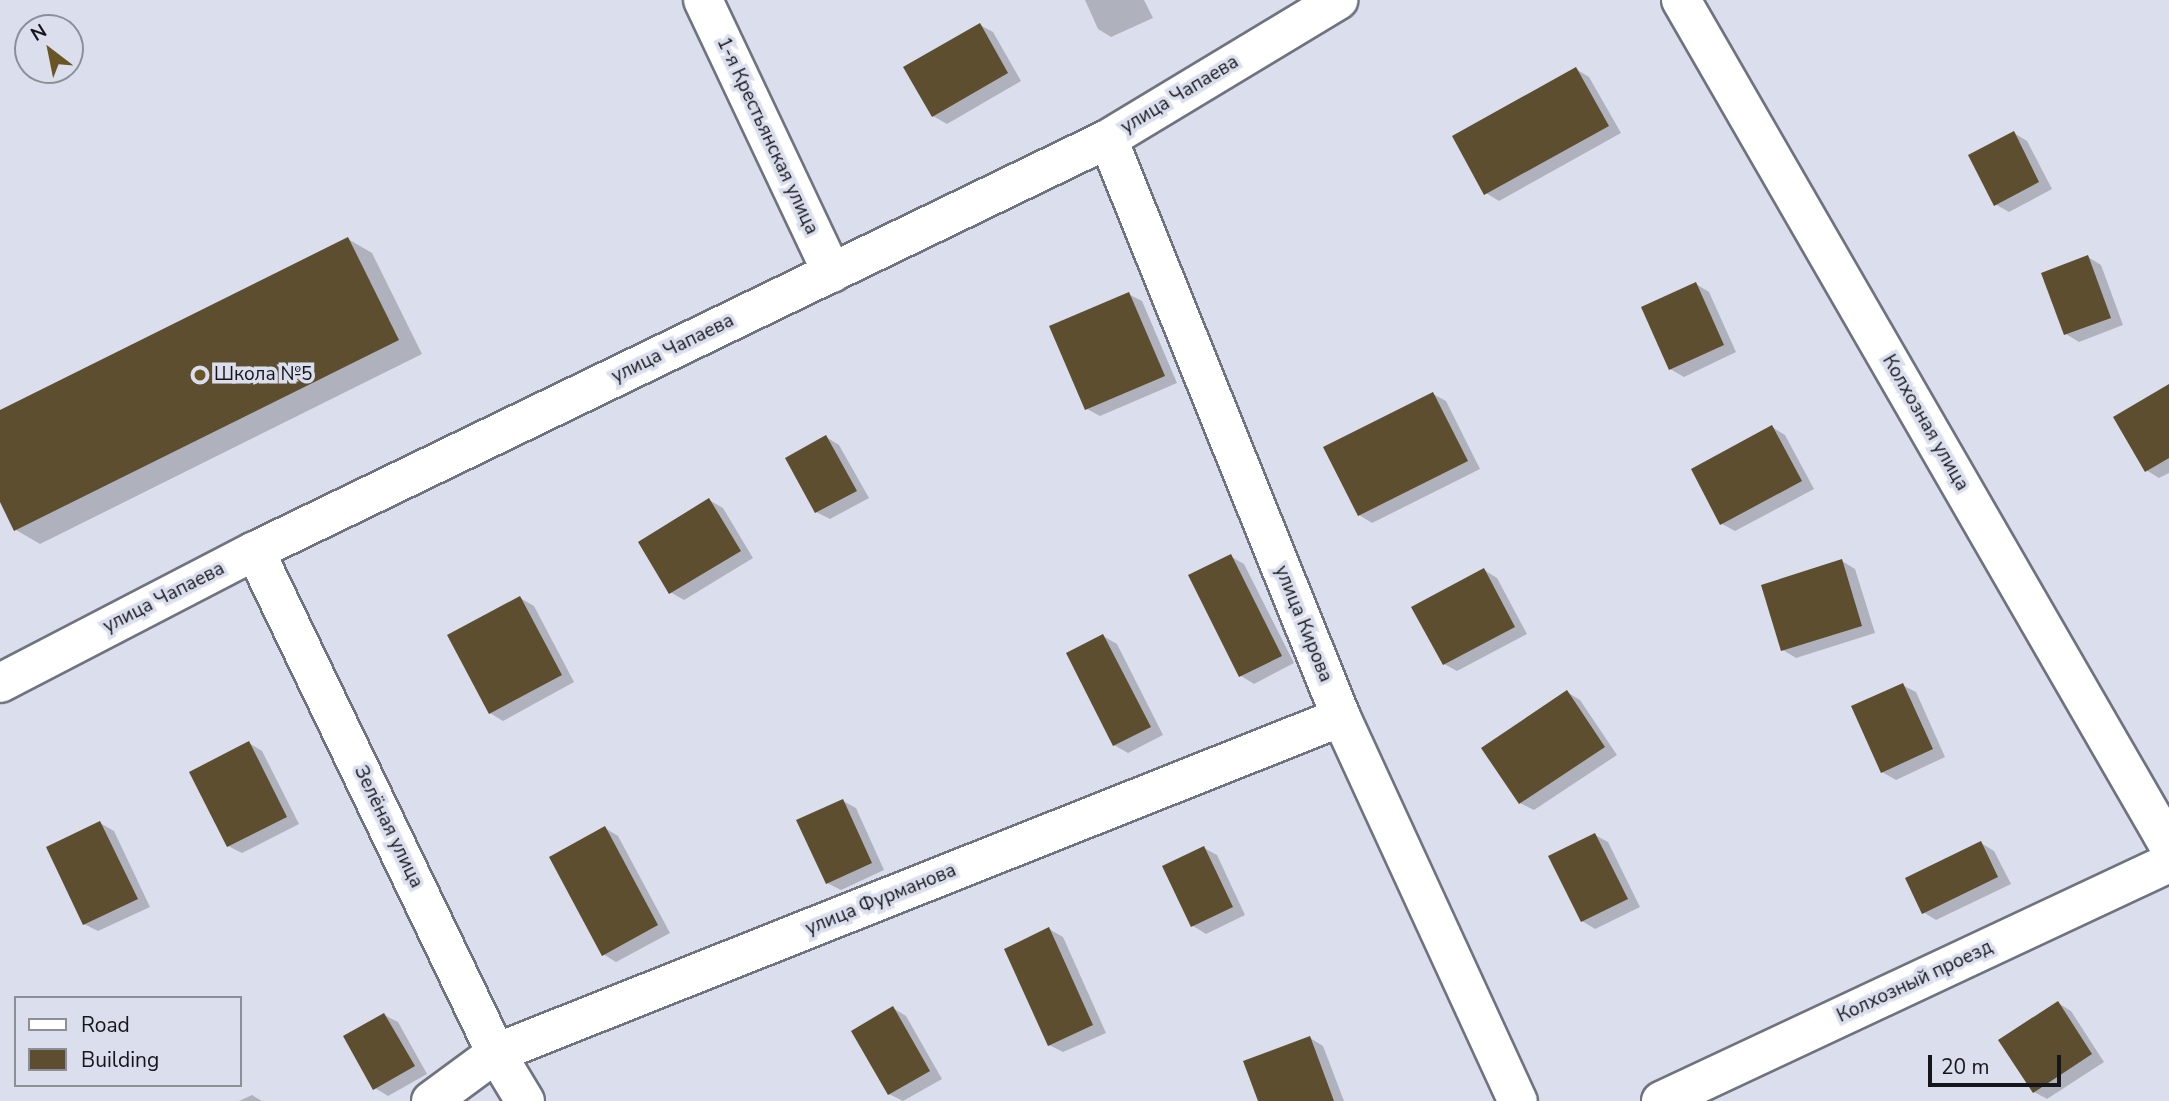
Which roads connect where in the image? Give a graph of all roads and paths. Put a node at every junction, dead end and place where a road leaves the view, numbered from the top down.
1 (703, 0) edge
2 (1338, 0) edge
3 (1681, 0) edge
4 (1108, 139) junction
5 (832, 273) junction
6 (255, 551) junction
7 (0, 683) edge
8 (1341, 717) junction
9 (2169, 846) edge
10 (2169, 863) edge
11 (496, 1053) junction
12 (431, 1101) edge
13 (525, 1101) edge
14 (1518, 1101) edge
15 (1661, 1101) edge

1 - 5 street, 1-я Крестьянская улица
2 - 4 street, улица Чапаева
3 - 9 street, Колхозная улица
4 - 5 street, улица Чапаева
4 - 8 street, улица Кирова
5 - 6 street, улица Чапаева
6 - 7 street, улица Чапаева
6 - 11 street, Зелёная улица
8 - 11 street, улица Фурманова
8 - 14 street, улица Кирова
10 - 15 street, Колхозный проезд
11 - 12 street, улица Фурманова
11 - 13 street, Зелёная улица

